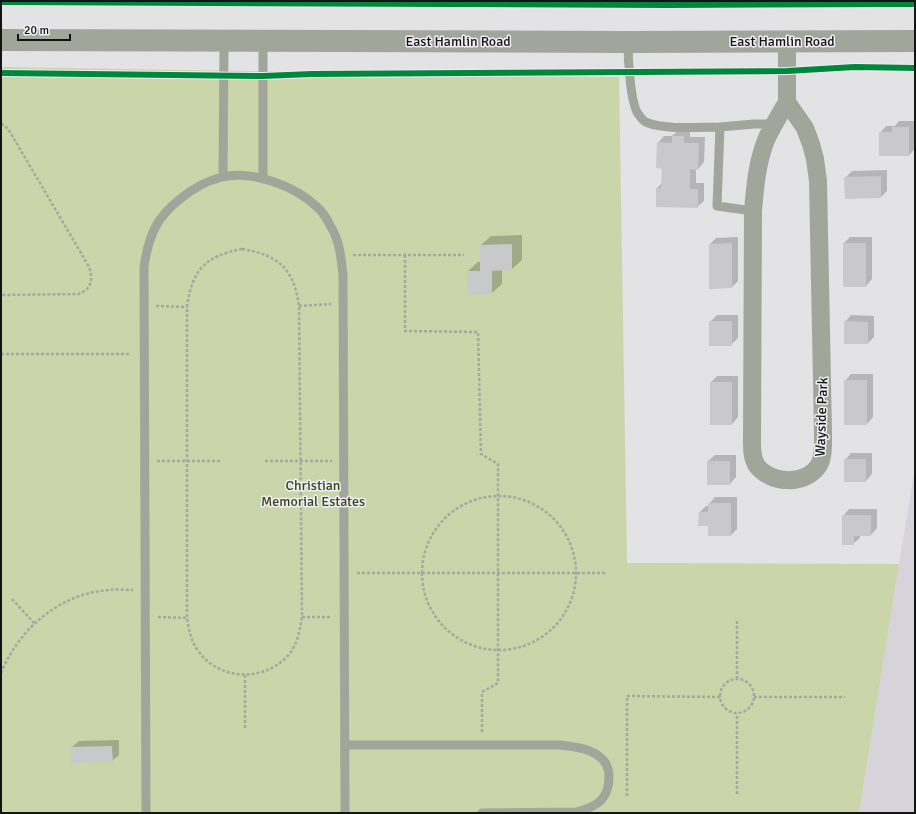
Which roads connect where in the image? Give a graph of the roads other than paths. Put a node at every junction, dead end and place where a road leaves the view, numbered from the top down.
1 (1, 40) edge
2 (224, 41) junction
3 (263, 41) junction
4 (915, 41) edge
5 (628, 42) junction
6 (787, 42) junction
7 (787, 102) junction
8 (774, 124) junction
9 (720, 127) junction
10 (223, 177) junction
11 (263, 179) junction
12 (753, 211) junction
13 (345, 745) junction
14 (146, 813) edge
15 (346, 813) edge
16 (482, 813) edge

1 - 2 street, East Hamlin Road
2 - 3 street, East Hamlin Road
2 - 10 lane
3 - 5 street, East Hamlin Road
3 - 11 lane
4 - 6 street, East Hamlin Road
5 - 6 street, East Hamlin Road
5 - 9 lane
6 - 7 street
7 - 8 street, Wayside Park
7 - 12 street, Wayside Park
8 - 9 lane
8 - 12 street, Wayside Park
9 - 12 lane
10 - 11 lane
10 - 14 lane
11 - 13 lane
13 - 15 lane
13 - 16 lane

